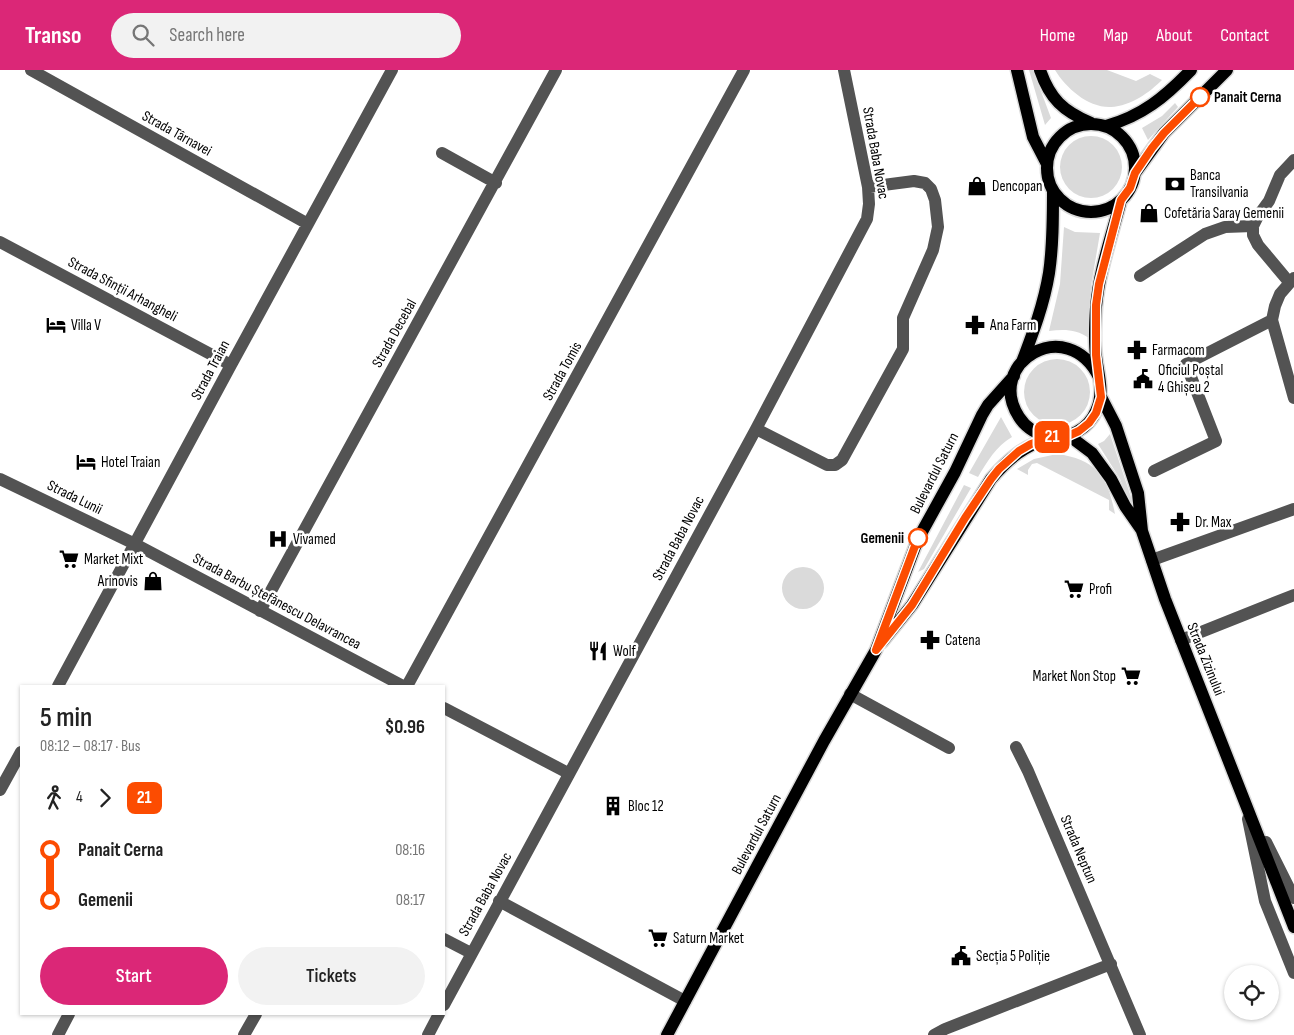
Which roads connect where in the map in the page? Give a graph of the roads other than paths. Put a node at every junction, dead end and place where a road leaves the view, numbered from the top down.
1 (30, 70) edge
2 (392, 70) edge
3 (556, 70) edge
4 (744, 70) edge
5 (844, 70) edge
6 (1017, 70) edge
7 (1040, 70) edge
8 (1191, 70) edge
9 (1227, 70) edge
10 (1091, 124) junction
11 (1106, 126) junction
12 (442, 153) dead end
13 (1294, 160) edge
14 (1047, 164) junction
15 (1135, 173) junction
16 (496, 183) junction
17 (868, 187) junction
18 (1054, 191) junction
19 (1121, 200) junction
20 (308, 224) junction
21 (1253, 226) junction
22 (0, 242) edge
23 (1140, 276) dead end
24 (1292, 280) edge
25 (1272, 320) junction
26 (1022, 362) junction
27 (231, 365) junction
28 (1014, 376) junction
29 (1099, 378) junction
30 (1101, 397) junction
31 (1294, 398) edge
32 (756, 429) junction
33 (1068, 436) junction
34 (1051, 437) junction
35 (1154, 470) dead end
36 (0, 479) edge
37 (1294, 510) edge
38 (1142, 531) junction
39 (135, 544) junction
40 (1152, 560) junction
41 (1294, 595) edge
42 (260, 611) junction
43 (1181, 640) junction
44 (876, 650) junction
45 (59, 685) edge
46 (401, 685) edge
47 (408, 685) edge
48 (850, 694) junction
49 (445, 709) edge
50 (1016, 747) dead end
51 (948, 748) dead end
52 (20, 754) edge
53 (568, 773) junction
54 (0, 790) edge
55 (1243, 797) junction
56 (1294, 898) edge
57 (499, 902) junction
58 (1294, 926) edge
59 (445, 940) edge
60 (471, 953) junction
61 (1111, 964) junction
62 (1294, 973) edge
63 (686, 1001) junction
64 (445, 1003) edge
65 (68, 1015) edge
66 (256, 1015) edge
67 (438, 1015) edge
68 (248, 1034) edge
69 (58, 1035) edge
70 (428, 1035) edge
71 (667, 1035) edge
72 (934, 1035) edge
73 (1140, 1035) edge

1 - 20 street, Strada Târnavei
2 - 20 street, Strada Traian
3 - 16 street, Strada Decebal
4 - 47 street, Strada Tomis
5 - 17 street, Strada Baba Novac
6 - 14 main road
7 - 10 main road
8 - 11 main road
9 - 15 main road
10 - 11 main road
10 - 14 main road
11 - 15 main road
12 - 16 street
13 - 21 street
14 - 18 main road
15 - 19 main road
16 - 42 street, Strada Decebal
17 - 32 street, Strada Baba Novac
17 - 32 street
18 - 19 main road
18 - 26 main road
19 - 29 main road
20 - 27 street, Strada Traian
21 - 23 street
21 - 24 street
22 - 27 street, Strada Sfinții Arhangheli
24 - 25 street
25 - 31 street
25 - 35 street
26 - 28 main road
26 - 29 main road
27 - 39 street, Strada Traian
28 - 34 main road
28 - 44 main road, Bulevardul Saturn
29 - 30 main road
30 - 33 main road
30 - 38 main road, Strada Zizinului
32 - 53 street, Strada Baba Novac
33 - 34 main road
33 - 38 main road, Strada Zizinului
34 - 44 main road, Bulevardul Saturn
36 - 39 street, Strada Lunii
37 - 40 street
38 - 40 main road, Strada Zizinului
39 - 42 street, Strada Barbu Ștefănescu Delavrancea
39 - 45 street, Strada Traian
40 - 43 main road, Strada Zizinului
41 - 43 street
42 - 46 street, Strada Barbu Ștefănescu Delavrancea
43 - 55 main road, Strada Zizinului
44 - 48 main road, Bulevardul Saturn
48 - 51 street
48 - 63 main road, Bulevardul Saturn
49 - 53 street
50 - 61 street, Strada Neptun
52 - 54 street
53 - 57 street, Strada Baba Novac
55 - 56 street, Strada Zizinului
55 - 58 main road, Strada Zizinului
55 - 62 street, Strada Zizinului
57 - 60 street, Strada Baba Novac
57 - 63 street
59 - 60 street
60 - 64 street, Strada Baba Novac
61 - 72 street
61 - 73 street, Strada Neptun
63 - 71 main road, Bulevardul Saturn
65 - 69 street
66 - 68 street
67 - 70 street

